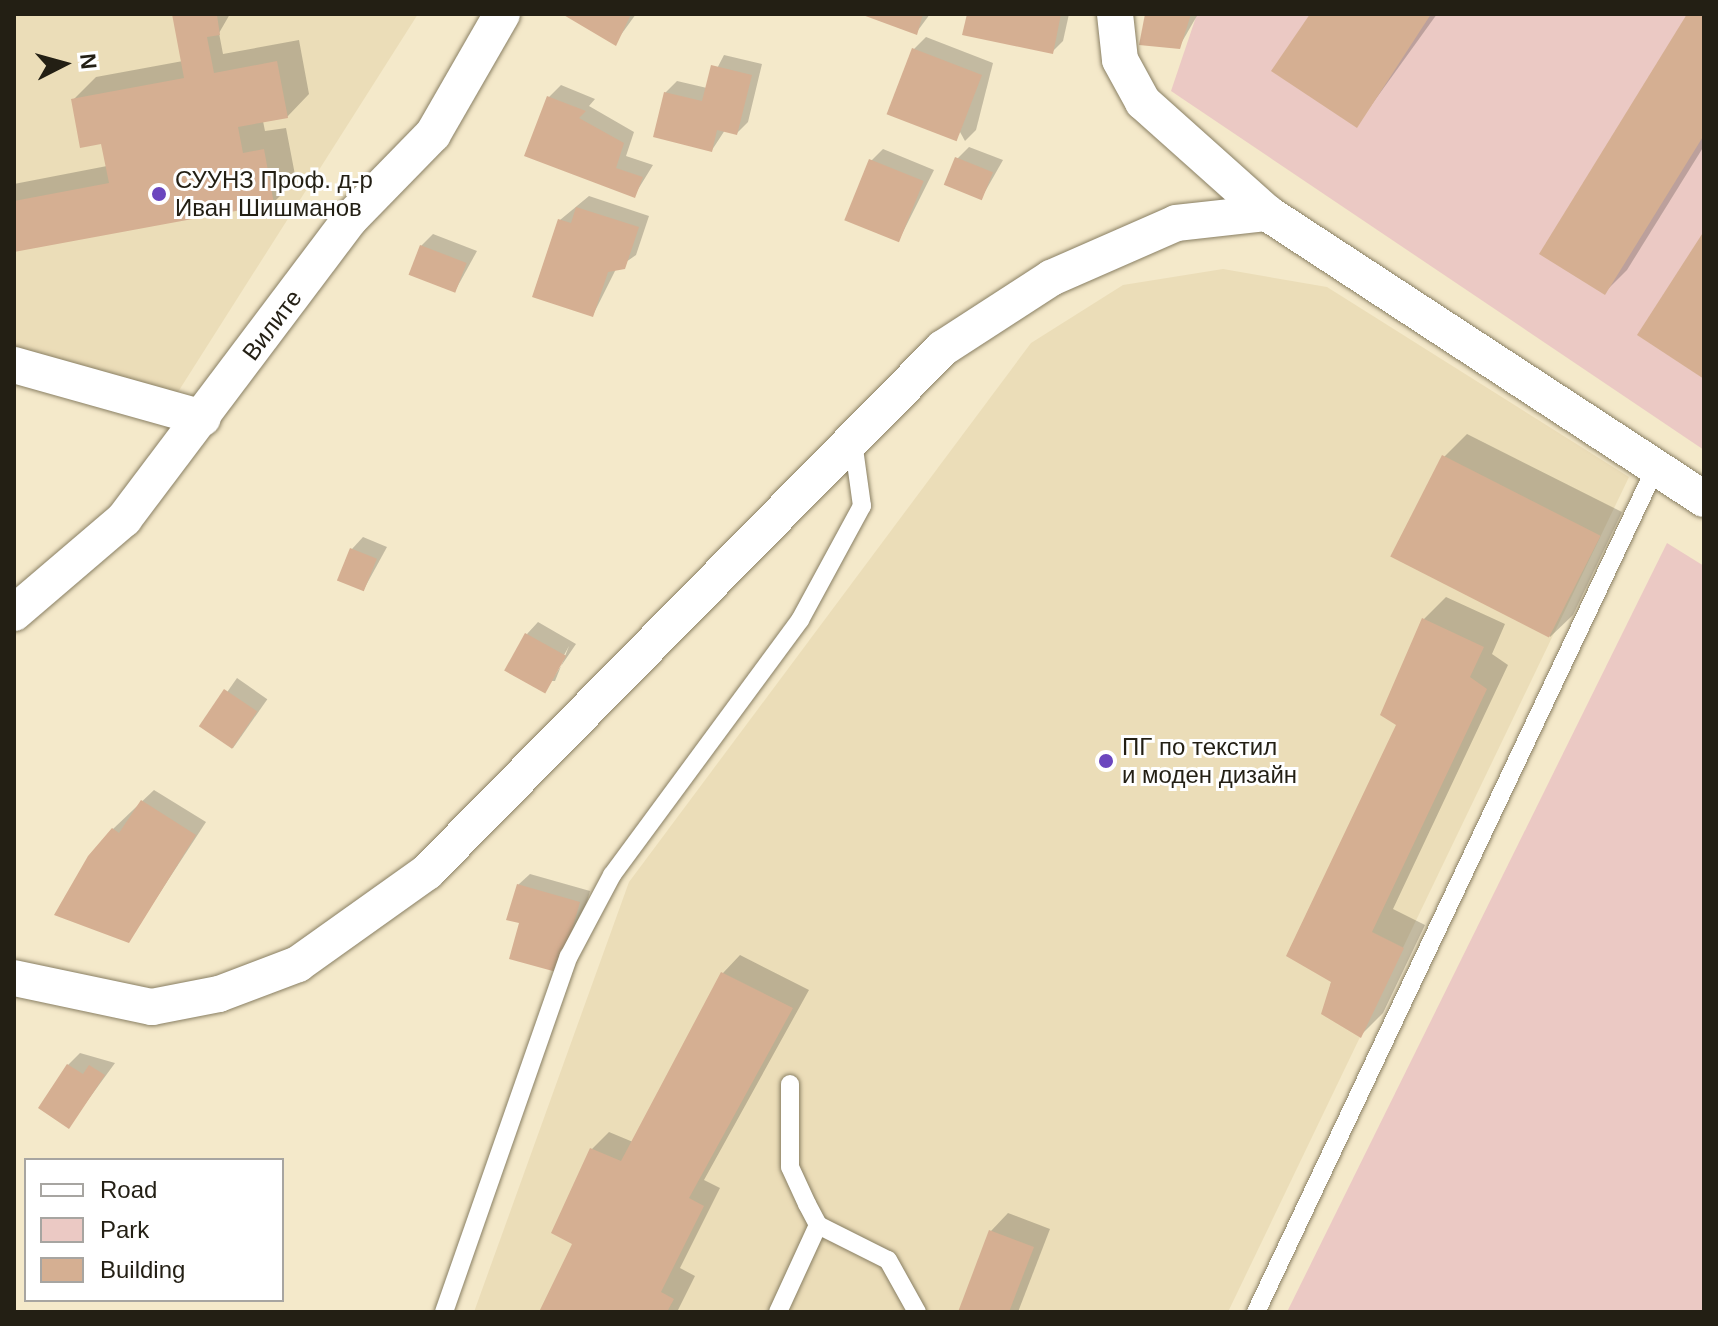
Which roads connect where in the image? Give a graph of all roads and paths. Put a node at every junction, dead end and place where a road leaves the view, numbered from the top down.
1 (502, 14) edge
2 (1115, 14) edge
3 (1267, 213) junction
4 (14, 365) edge
5 (203, 418) junction
6 (853, 434) junction
7 (1656, 467) junction
8 (1704, 499) edge
9 (14, 613) edge
10 (14, 978) edge
11 (790, 1084) dead end
12 (818, 1225) junction
13 (444, 1312) edge
14 (778, 1312) edge
15 (917, 1312) edge
16 (1256, 1312) edge

1 - 5 street, Вилите
2 - 3 street
3 - 6 street
3 - 7 street
4 - 5 street
5 - 9 street, Вилите
6 - 10 street
6 - 13 lane
7 - 8 street
7 - 16 lane
11 - 12 lane
12 - 14 lane
12 - 15 lane

